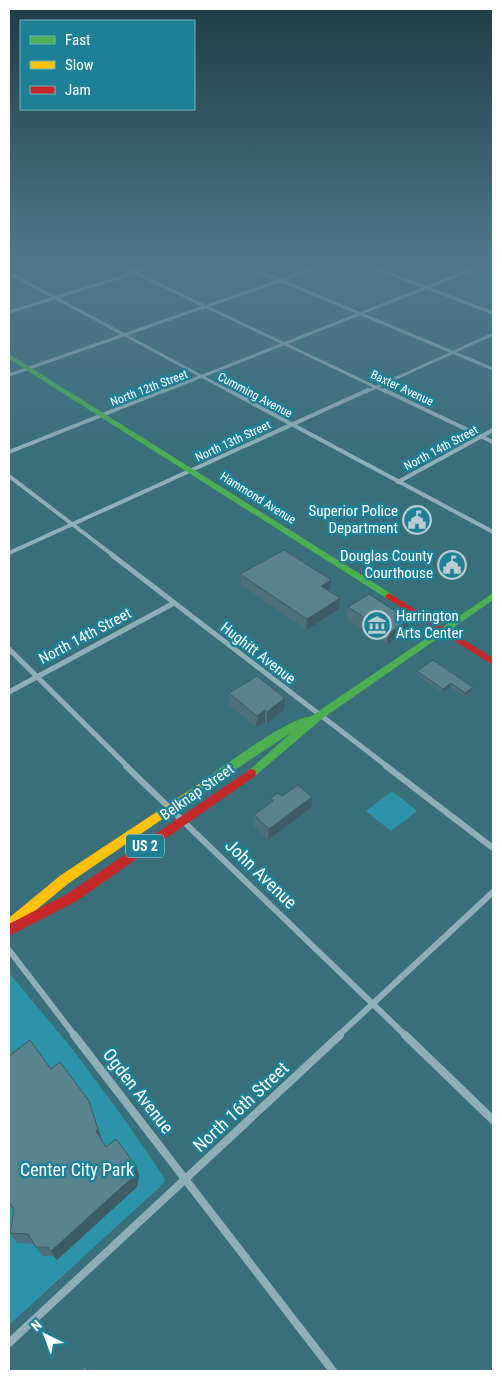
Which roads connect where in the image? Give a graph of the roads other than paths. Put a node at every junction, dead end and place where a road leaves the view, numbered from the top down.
1 (108, 326) edge
2 (148, 326) edge
3 (247, 326) edge
4 (329, 326) edge
5 (390, 326) edge
6 (493, 334) edge
7 (124, 335) junction
8 (284, 344) junction
9 (453, 352) junction
10 (9, 356) edge
11 (28, 368) junction
12 (493, 369) edge
13 (9, 375) edge
14 (201, 377) junction
15 (376, 387) junction
16 (102, 415) junction
17 (292, 426) junction
18 (493, 430) edge
19 (482, 436) junction
20 (493, 442) edge
21 (9, 452) edge
22 (191, 471) junction
23 (9, 476) edge
24 (398, 482) junction
25 (72, 525) junction
26 (493, 532) edge
27 (9, 553) edge
28 (493, 596) edge
29 (174, 603) junction
30 (443, 630) junction
31 (9, 650) edge
32 (493, 662) edge
33 (37, 677) junction
34 (9, 692) edge
35 (319, 715) junction
36 (169, 808) junction
37 (182, 820) junction
38 (493, 848) edge
39 (493, 892) edge
40 (9, 925) edge
41 (9, 930) edge
42 (9, 950) edge
43 (373, 1004) junction
44 (493, 1120) edge
45 (186, 1179) junction
46 (9, 1343) edge
47 (333, 1371) edge

1 - 7 street, Cumming Avenue
2 - 7 street
3 - 8 street, Baxter Avenue
4 - 8 street, North 12th Street
5 - 9 street
6 - 9 street, North 13th Street
7 - 11 street
7 - 14 street, Cumming Avenue
8 - 14 street, North 12th Street
8 - 15 street, Baxter Avenue
9 - 12 street
9 - 15 street, North 13th Street
10 - 11 main road, Hammond Avenue
11 - 13 street
11 - 16 main road, Hammond Avenue
14 - 16 street, North 12th Street
14 - 17 street, Cumming Avenue
15 - 17 street, North 13th Street
15 - 19 street, Baxter Avenue
16 - 21 street, North 12th Street
16 - 22 main road, Hammond Avenue
17 - 22 street, North 13th Street
17 - 24 street, Cumming Avenue
18 - 19 street, North 14th Street
19 - 20 street, Baxter Avenue
19 - 24 street, North 14th Street
22 - 25 street, North 13th Street
22 - 30 main road, Hammond Avenue
23 - 25 street, Hughitt Avenue
24 - 26 street, Cumming Avenue
25 - 27 street, North 13th Street
25 - 29 street, Hughitt Avenue
28 - 30 main road, Belknap Street / US 2
29 - 33 street, North 14th Street
29 - 35 street, Hughitt Avenue
30 - 32 main road, Hammond Avenue
30 - 35 main road, Belknap Street / US 2
31 - 33 street, John Avenue
33 - 34 street, North 14th Street
33 - 36 street, John Avenue
35 - 36 main road, Belknap Street / US 2
35 - 37 main road, Belknap Street / US 2
35 - 38 street, Hughitt Avenue
36 - 37 street, John Avenue
36 - 40 main road, Belknap Street / US 2
37 - 41 main road, Belknap Street / US 2
37 - 43 street, John Avenue
39 - 43 street, North 16th Street
42 - 45 street, Ogden Avenue
43 - 44 street, John Avenue
43 - 45 street, North 16th Street
45 - 46 street, North 16th Street
45 - 47 street, Ogden Avenue

